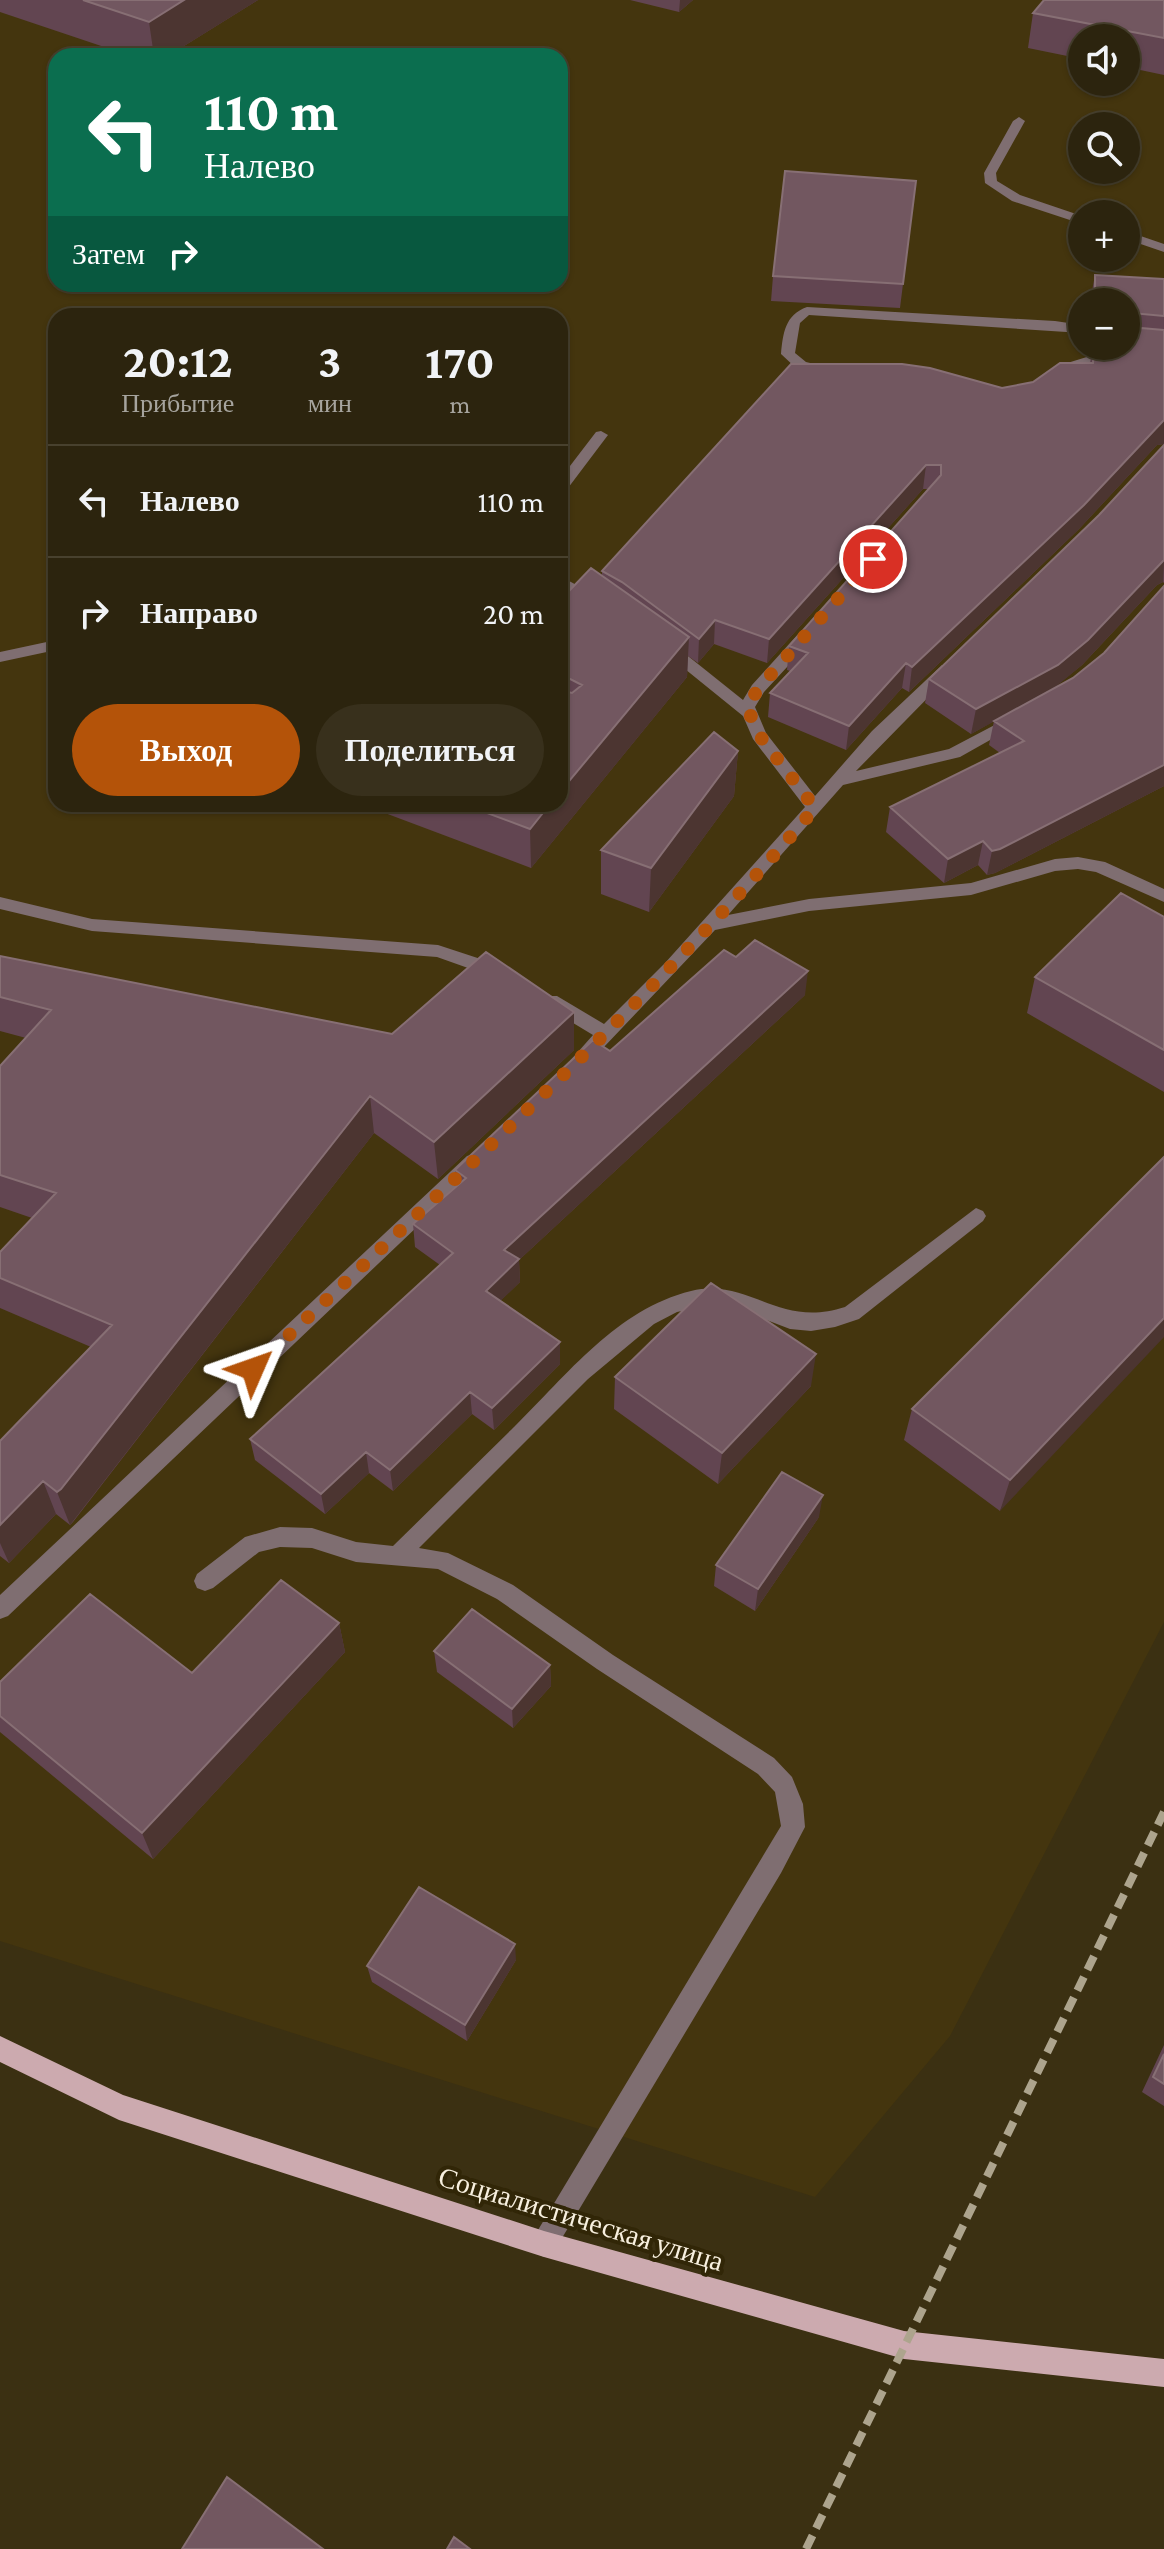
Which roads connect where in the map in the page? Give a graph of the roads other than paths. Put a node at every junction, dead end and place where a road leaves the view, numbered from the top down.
1 (1019, 121) dead end
2 (1068, 215) edge
3 (1140, 240) edge
4 (1164, 248) edge
5 (1068, 327) edge
6 (1090, 360) edge
7 (841, 373) edge
8 (1044, 385) edge
9 (601, 435) dead end
10 (568, 478) edge
11 (568, 586) edge
12 (615, 612) edge
13 (819, 621) edge
14 (657, 641) edge
15 (48, 647) edge
16 (0, 657) edge
17 (958, 660) edge
18 (748, 712) junction
19 (1029, 714) edge
20 (840, 780) junction
21 (815, 808) junction
22 (1164, 896) edge
23 (0, 903) edge
24 (709, 925) junction
25 (510, 978) edge
26 (535, 992) edge
27 (606, 1034) junction
28 (564, 1075) edge
29 (483, 1151) edge
30 (976, 1216) dead end
31 (398, 1555) junction
32 (205, 1581) dead end
33 (0, 1609) edge
34 (0, 2049) edge
35 (544, 2244) junction
36 (1164, 2373) edge

1 - 2 lane
3 - 4 lane
5 - 7 lane
6 - 8 lane
9 - 10 lane
11 - 12 lane
13 - 18 lane
14 - 18 lane
15 - 16 lane
17 - 20 lane
18 - 21 lane
19 - 20 lane
20 - 21 lane
21 - 24 lane
22 - 24 lane
23 - 25 lane
24 - 27 lane
26 - 27 lane
27 - 28 lane
29 - 33 lane
30 - 31 lane
31 - 32 lane
31 - 35 lane
34 - 35 main road, Социалистическая улица
35 - 36 main road, Социалистическая улица

